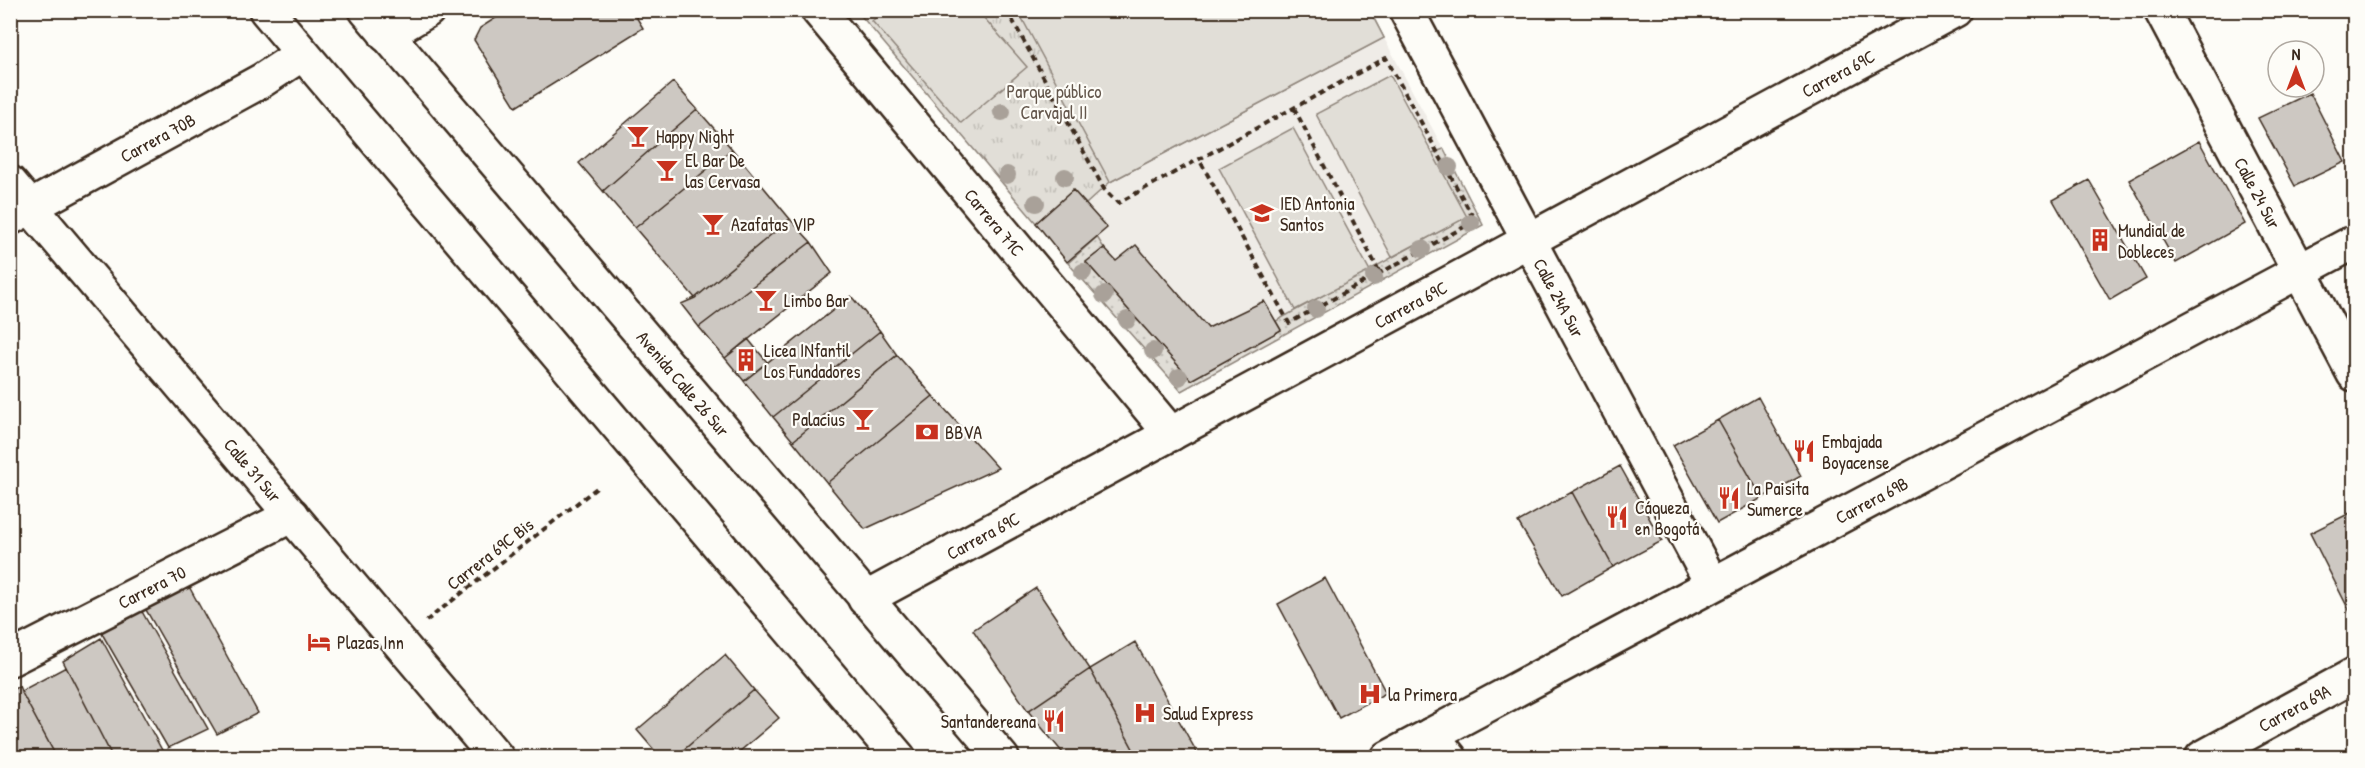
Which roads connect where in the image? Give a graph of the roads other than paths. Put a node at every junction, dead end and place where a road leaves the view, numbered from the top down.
1 (266, 10) edge
2 (429, 10) edge
3 (818, 10) edge
4 (1406, 10) edge
5 (1955, 10) edge
6 (2161, 10) edge
7 (376, 23) edge
8 (302, 54) junction
9 (17, 203) edge
10 (1529, 241) junction
11 (2355, 242) edge
12 (2300, 272) junction
13 (2355, 374) edge
14 (1171, 434) junction
15 (292, 515) junction
16 (1712, 585) junction
17 (865, 598) junction
18 (10, 658) edge
19 (2355, 675) edge
20 (1440, 746) edge
21 (497, 758) edge
22 (899, 758) edge
23 (1002, 758) edge
24 (1388, 758) edge
25 (2202, 758) edge

1 - 8 street
2 - 7 street
3 - 14 street, Carrera 71C
4 - 10 street, Calle 24A Sur
5 - 10 street, Carrera 69C
6 - 12 street, Calle 24 Sur
7 - 17 street, Avenida Calle 26 Sur
8 - 9 street, Carrera 70B
8 - 22 street
9 - 15 street, Calle 31 Sur
10 - 14 street, Carrera 69C
10 - 16 street, Calle 24A Sur
11 - 12 street, Carrera 69B
12 - 13 street, Calle 24 Sur
12 - 16 street, Carrera 69B
14 - 17 street, Carrera 69C
15 - 18 street, Carrera 70
15 - 21 street, Calle 31 Sur
16 - 20 street, Carrera 69B
17 - 23 street, Avenida Calle 26 Sur
19 - 25 street, Carrera 69A
20 - 24 street, Carrera 69B

